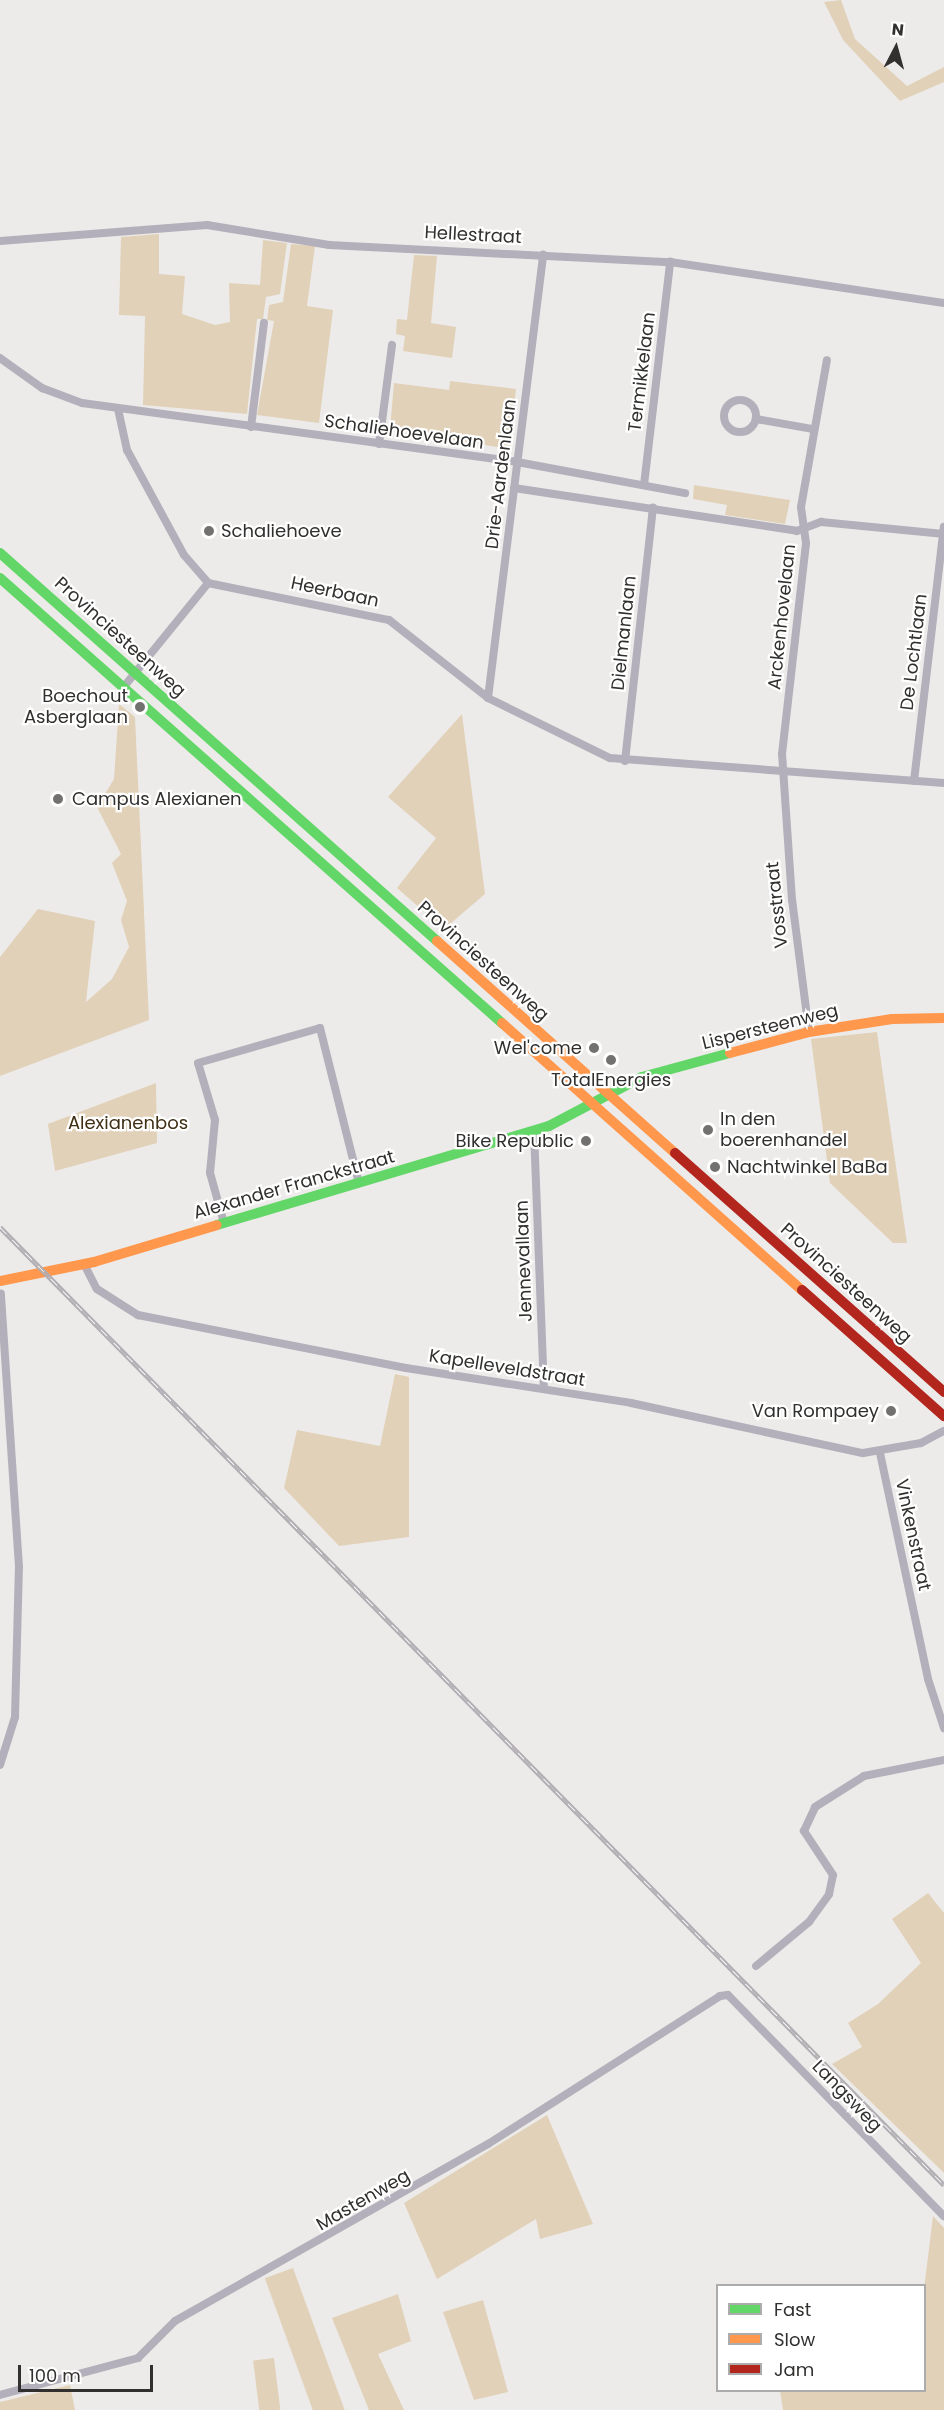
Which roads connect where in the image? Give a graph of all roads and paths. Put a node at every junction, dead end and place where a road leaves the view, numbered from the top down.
1 (0, 241) edge
2 (543, 254) junction
3 (670, 262) junction
4 (944, 303) edge
5 (264, 323) dead end
6 (392, 345) dead end
7 (0, 358) edge
8 (827, 360) dead end
9 (118, 408) junction
10 (756, 419) junction
11 (251, 427) junction
12 (813, 429) junction
13 (379, 444) junction
14 (517, 462) junction
15 (644, 485) junction
16 (514, 488) junction
17 (685, 493) dead end
18 (654, 508) junction
19 (804, 528) junction
20 (944, 531) edge
21 (0, 553) edge
22 (0, 578) edge
23 (208, 583) junction
24 (135, 671) junction
25 (122, 689) junction
26 (488, 698) junction
27 (625, 761) junction
28 (782, 774) junction
29 (914, 781) junction
30 (944, 783) edge
31 (944, 1018) edge
32 (809, 1032) junction
33 (609, 1094) junction
34 (591, 1104) junction
35 (534, 1131) junction
36 (359, 1183) junction
37 (224, 1222) junction
38 (84, 1264) junction
39 (0, 1281) edge
40 (1, 1294) edge
41 (544, 1389) junction
42 (944, 1392) edge
43 (944, 1416) edge
44 (944, 1431) edge
45 (880, 1453) junction
46 (944, 1728) edge
47 (944, 1760) edge
48 (0, 1765) edge
49 (756, 1966) dead end
50 (728, 1995) joint
51 (944, 2216) edge
52 (0, 2395) edge

1 - 2 street, Hellestraat
2 - 3 street, Hellestraat
2 - 14 street, Drie-Aardenlaan
3 - 4 street, Hellestraat
3 - 15 street, Termikkelaan
5 - 11 street
6 - 13 street
7 - 9 street
8 - 12 street, Arckenhovelaan
9 - 11 street, Schaliehoevelaan
9 - 23 street
10 - 10 street
10 - 12 street
11 - 13 street, Schaliehoevelaan
12 - 19 street, Arckenhovelaan
13 - 14 street, Schaliehoevelaan
14 - 15 street, Schaliehoevelaan
14 - 16 street, Drie-Aardenlaan
15 - 17 street, Schaliehoevelaan
16 - 18 street
16 - 26 street, Drie-Aardenlaan
18 - 19 street
18 - 27 street, Dielmanlaan
19 - 20 street
19 - 28 street, Arckenhovelaan
20 - 29 street, De Lochtlaan
21 - 24 main road, Provinciesteenweg
22 - 25 main road, Provinciesteenweg
23 - 24 street
23 - 26 street, Heerbaan
24 - 25 street
24 - 33 main road, Provinciesteenweg
25 - 34 main road, Provinciesteenweg
26 - 27 street, Heerbaan
27 - 28 street, Heerbaan
28 - 29 street, Heerbaan
28 - 32 street, Vosstraat
29 - 30 street, Heerbaan
31 - 32 main road, Lispersteenweg
32 - 33 main road, Lispersteenweg
33 - 34 main road, Lispersteenweg
33 - 42 main road, Provinciesteenweg
34 - 35 main road, Alexander Franckstraat
34 - 43 main road, Provinciesteenweg
35 - 36 main road, Alexander Franckstraat
35 - 41 street, Jennevallaan
36 - 37 main road, Alexander Franckstraat
36 - 37 street
37 - 38 main road, Alexander Franckstraat
38 - 39 main road, Alexander Franckstraat
38 - 41 street, Kapelleveldstraat
40 - 48 street
41 - 45 street, Kapelleveldstraat
44 - 45 street, Kapelleveldstraat
45 - 46 street, Vinkenstraat
47 - 49 street
50 - 51 street, Langsweg
50 - 52 street, Mastenweg

